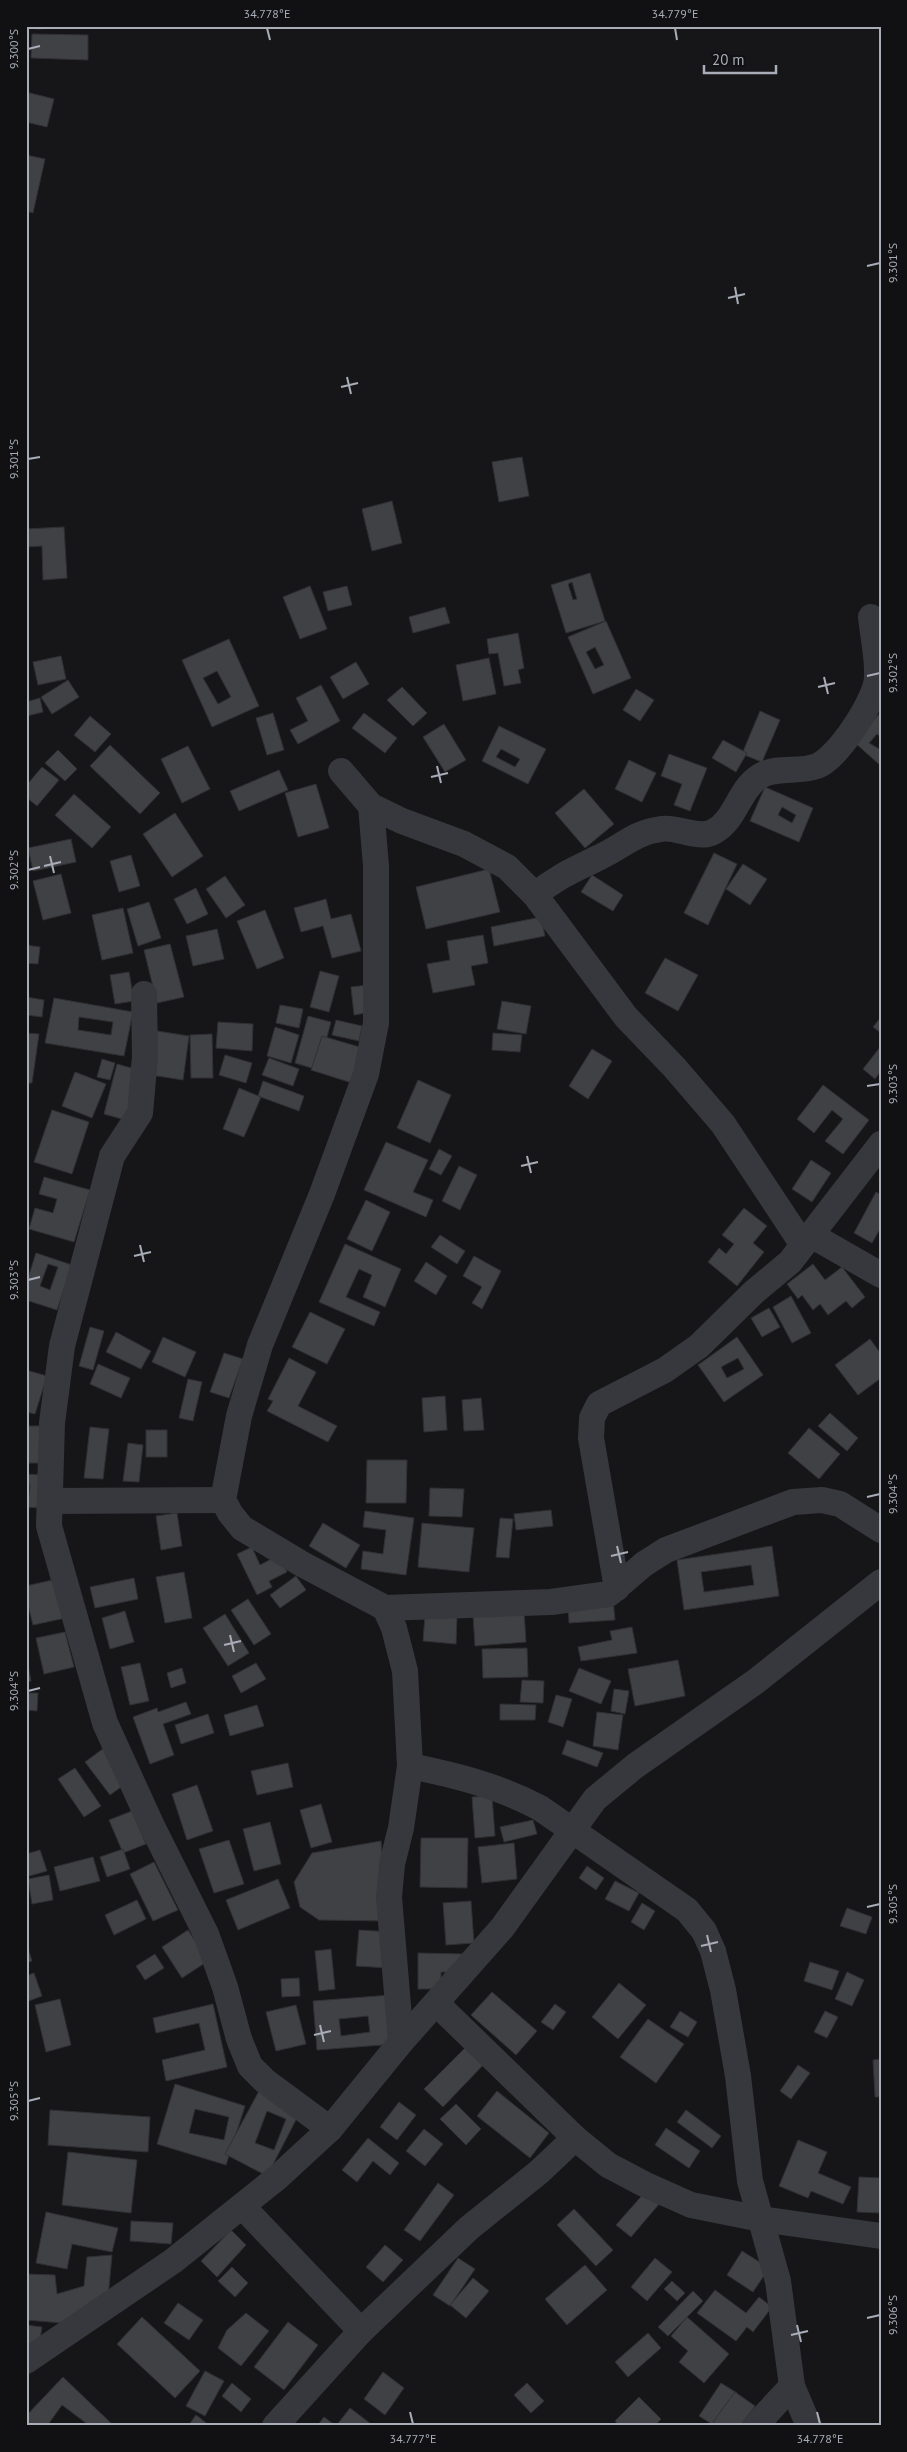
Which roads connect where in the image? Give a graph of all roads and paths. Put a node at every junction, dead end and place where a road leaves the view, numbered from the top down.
1 (871, 617) dead end
2 (341, 770) dead end
3 (371, 806) junction
4 (535, 895) junction
5 (144, 994) dead end
6 (881, 1144) edge
7 (807, 1240) junction
8 (881, 1275) edge
9 (223, 1500) junction
10 (42, 1517) edge
11 (881, 1530) edge
12 (881, 1582) edge
13 (617, 1588) junction
14 (385, 1608) junction
15 (410, 1766) junction
16 (572, 1832) junction
17 (436, 2003) junction
18 (401, 2042) junction
19 (330, 2129) junction
20 (575, 2138) junction
21 (243, 2206) junction
22 (761, 2219) junction
23 (881, 2236) edge
24 (361, 2331) junction
25 (26, 2362) edge
26 (792, 2386) junction
27 (275, 2426) edge
28 (755, 2426) edge
29 (808, 2426) edge

1 - 4 street
2 - 3 street
3 - 4 street
3 - 9 street
4 - 7 street
5 - 10 street
6 - 7 street
7 - 8 street
7 - 13 street
9 - 10 street
9 - 14 street
10 - 19 street
11 - 13 street
12 - 16 street
13 - 14 street
14 - 15 street
15 - 16 street
15 - 18 street
16 - 17 street
16 - 22 street
17 - 18 street
17 - 20 street
18 - 19 street
19 - 21 street
20 - 22 street
20 - 24 street
21 - 24 street
21 - 25 street
22 - 23 street
22 - 26 street
24 - 27 street
26 - 28 street
26 - 29 street

